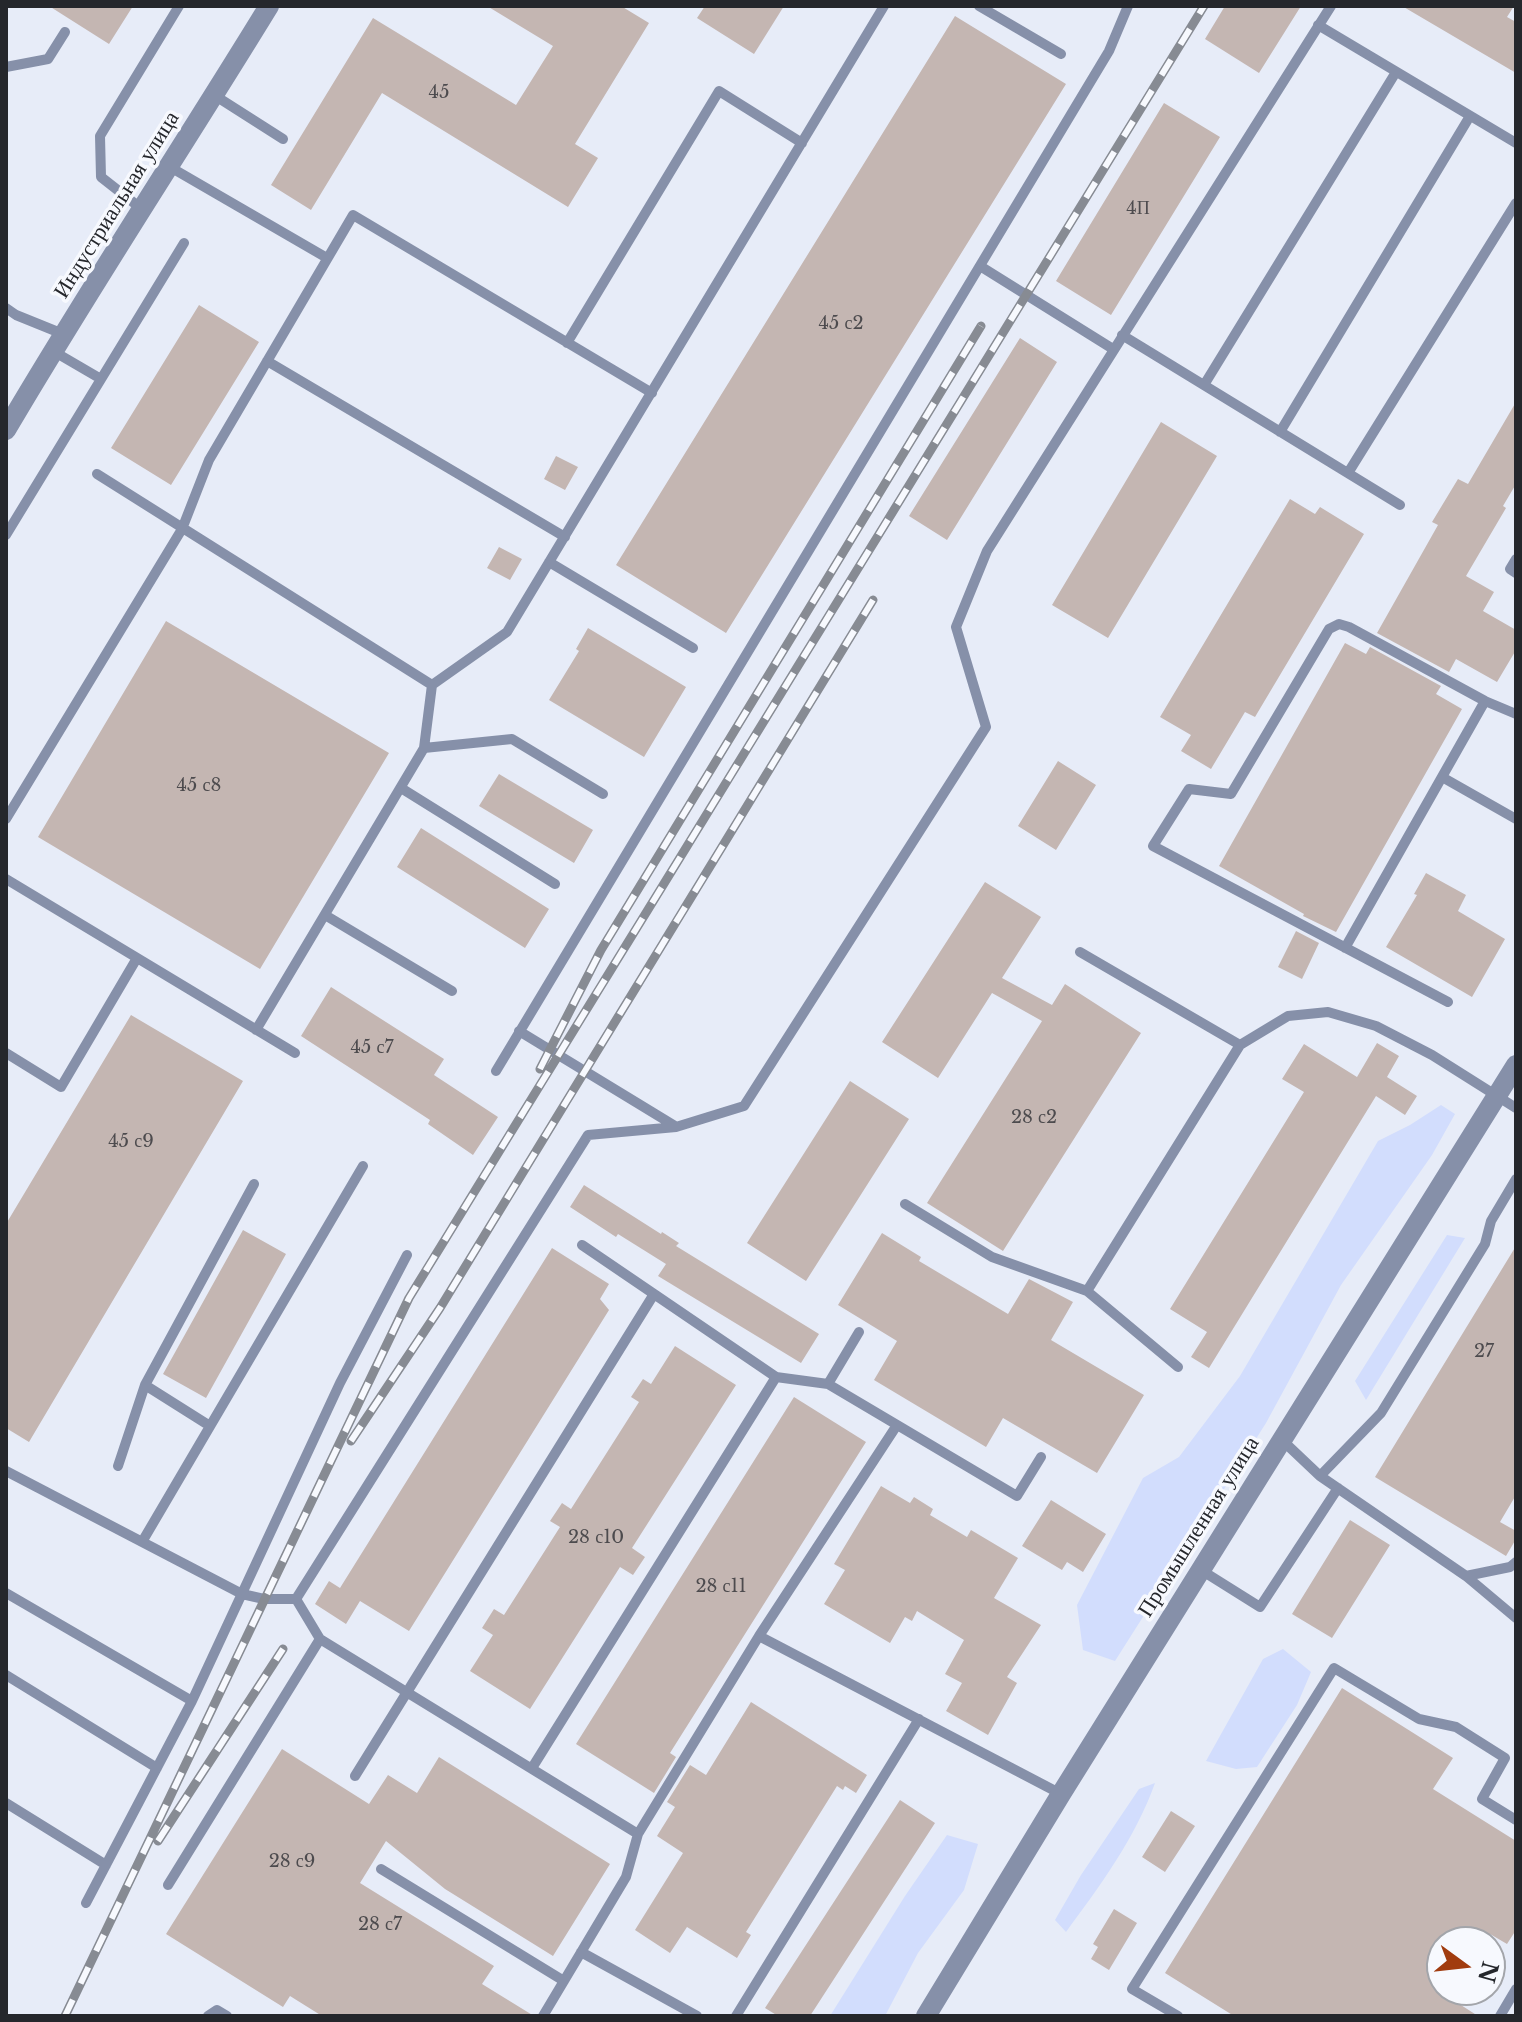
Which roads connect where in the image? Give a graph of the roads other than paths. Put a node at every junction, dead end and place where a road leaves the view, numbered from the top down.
1 (179, 6) edge
2 (269, 6) edge
3 (884, 6) edge
4 (979, 6) edge
5 (1128, 6) edge
6 (1331, 6) edge
7 (1318, 25) junction
8 (65, 32) dead end
9 (1061, 54) dead end
10 (6, 67) edge
11 (1396, 72) junction
12 (214, 95) junction
13 (1470, 116) junction
14 (283, 139) dead end
15 (802, 143) junction
16 (1516, 143) edge
17 (170, 167) junction
18 (1516, 203) edge
19 (143, 210) junction
20 (184, 243) dead end
21 (327, 258) junction
22 (980, 266) junction
23 (6, 308) edge
24 (1122, 335) junction
25 (58, 342) junction
26 (567, 343) junction
27 (1113, 349) junction
28 (267, 361) junction
29 (101, 379) junction
30 (1204, 385) junction
31 (652, 393) junction
32 (6, 430) edge
33 (1280, 432) junction
34 (1348, 473) junction
35 (97, 474) dead end
36 (1400, 505) dead end
37 (182, 529) junction
38 (6, 535) edge
39 (565, 537) junction
40 (1516, 559) edge
41 (549, 562) junction
42 (1516, 573) edge
43 (693, 648) dead end
44 (432, 685) junction
45 (1485, 701) junction
46 (1516, 714) edge
47 (424, 748) junction
48 (1442, 777) junction
49 (401, 788) junction
50 (603, 794) dead end
51 (6, 819) edge
52 (1516, 819) edge
53 (6, 879) edge
54 (555, 884) dead end
55 (325, 915) junction
56 (1345, 948) junction
57 (1080, 952) dead end
58 (137, 958) junction
59 (452, 991) dead end
60 (1448, 1002) dead end
61 (256, 1030) junction
62 (519, 1031) junction
63 (1240, 1045) junction
64 (6, 1053) edge
65 (295, 1053) dead end
66 (1516, 1065) edge
67 (496, 1071) dead end
68 (1496, 1097) junction
69 (1516, 1108) edge
70 (676, 1127) junction
71 (363, 1166) dead end
72 (1516, 1179) edge
73 (254, 1184) dead end
74 (905, 1204) dead end
75 (582, 1245) dead end
76 (407, 1255) dead end
77 (1087, 1291) junction
78 (654, 1294) junction
79 (859, 1332) dead end
80 (1178, 1367) dead end
81 (776, 1377) junction
82 (828, 1384) junction
83 (145, 1385) junction
84 (897, 1425) junction
85 (210, 1426) junction
86 (1282, 1440) junction
87 (1041, 1457) dead end
88 (118, 1466) dead end
89 (6, 1471) edge
90 (1320, 1476) junction
91 (1338, 1488) junction
92 (142, 1542) junction
93 (1516, 1562) edge
94 (1201, 1570) junction
95 (1466, 1576) junction
96 (6, 1593) edge
97 (242, 1594) junction
98 (296, 1599) junction
99 (1516, 1618) edge
100 (759, 1636) junction
101 (320, 1639) junction
102 (6, 1675) edge
103 (408, 1693) junction
104 (192, 1701) junction
105 (919, 1719) junction
106 (157, 1768) junction
107 (532, 1768) junction
108 (355, 1776) dead end
109 (1061, 1794) junction
110 (6, 1803) edge
111 (1516, 1820) edge
112 (638, 1834) junction
113 (106, 1865) junction
114 (381, 1869) dead end
115 (168, 1885) dead end
116 (86, 1903) dead end
117 (581, 1952) junction
118 (564, 1981) junction
119 (1516, 1989) edge
120 (208, 2016) edge
121 (227, 2016) edge
122 (543, 2016) edge
123 (697, 2016) edge
124 (736, 2016) edge
125 (926, 2016) edge
126 (1178, 2016) edge
127 (1500, 2016) edge

1 - 19 lane
2 - 12 street, Индустриальная улица
3 - 15 lane
4 - 9 lane
5 - 22 lane
6 - 7 lane
7 - 11 lane
7 - 24 lane
8 - 10 lane
11 - 13 lane
11 - 30 lane
12 - 14 lane
12 - 17 street, Индустриальная улица
13 - 16 lane
13 - 33 lane
15 - 26 lane
15 - 31 lane
17 - 19 street, Индустриальная улица
17 - 21 lane
18 - 34 lane
19 - 25 street, Индустриальная улица
20 - 29 lane
21 - 26 lane
21 - 28 lane
22 - 27 lane
22 - 62 lane
23 - 25 lane
24 - 27 lane
24 - 30 lane
25 - 29 lane
25 - 32 street, Индустриальная улица
26 - 31 lane
27 - 70 lane
28 - 37 lane
28 - 39 lane
29 - 38 lane
30 - 33 lane
31 - 39 lane
33 - 34 lane
34 - 36 lane
35 - 37 lane
37 - 44 lane
37 - 51 lane
39 - 41 lane
40 - 42 lane
41 - 43 lane
41 - 44 lane
44 - 47 lane
45 - 46 lane
45 - 48 lane
45 - 56 lane
47 - 49 lane
47 - 50 lane
48 - 52 lane
48 - 56 lane
49 - 54 lane
49 - 55 lane
53 - 58 lane
55 - 59 lane
55 - 61 lane
56 - 60 lane
57 - 63 lane
58 - 61 lane
58 - 64 lane
61 - 65 lane
62 - 67 lane
62 - 70 lane
63 - 68 lane
63 - 77 lane
66 - 68 street, Промышленная улица
68 - 69 lane
68 - 86 street, Промышленная улица
70 - 98 lane
71 - 85 lane
72 - 90 lane
73 - 83 lane
74 - 77 lane
75 - 78 lane
76 - 97 lane
77 - 80 lane
78 - 81 lane
78 - 103 lane
79 - 82 lane
81 - 82 lane
81 - 107 lane
82 - 84 lane
83 - 85 lane
83 - 88 lane
84 - 87 lane
84 - 100 lane
85 - 92 lane
86 - 90 lane
86 - 94 street, Промышленная улица
89 - 92 lane
90 - 91 lane
91 - 94 lane
91 - 95 lane
92 - 97 lane
93 - 95 lane
94 - 109 street, Промышленная улица
95 - 99 lane
96 - 104 lane
97 - 98 lane
97 - 104 lane
98 - 101 lane
100 - 105 lane
100 - 112 lane
101 - 103 lane
101 - 115 lane
102 - 106 lane
103 - 107 lane
103 - 108 lane
104 - 106 lane
105 - 109 lane
105 - 124 lane
106 - 113 lane
107 - 112 lane
109 - 125 street, Промышленная улица
110 - 113 lane
111 - 126 lane
112 - 117 lane
113 - 116 lane
114 - 118 lane
117 - 118 lane
117 - 123 lane
118 - 122 lane
119 - 127 lane
120 - 121 lane

